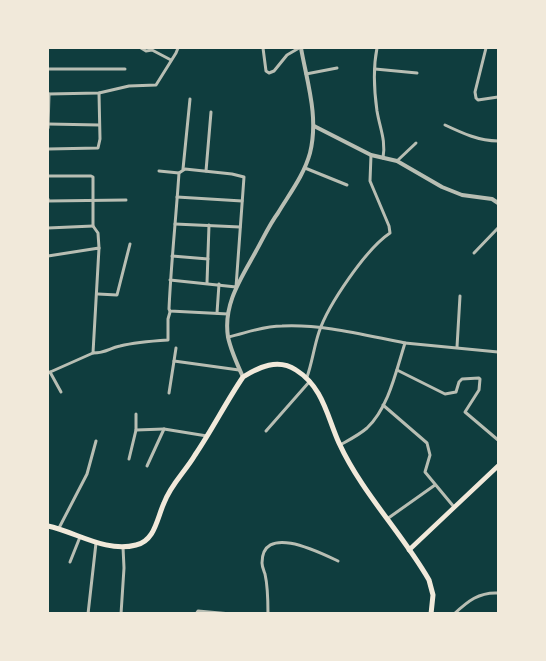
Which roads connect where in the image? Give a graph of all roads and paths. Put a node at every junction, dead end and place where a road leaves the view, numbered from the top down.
1 (140, 48) edge
2 (178, 48) edge
3 (263, 48) edge
4 (300, 48) edge
5 (377, 48) edge
6 (486, 48) edge
7 (171, 60) junction
8 (48, 68) edge
9 (337, 68) dead end
10 (125, 69) dead end
11 (375, 69) junction
12 (417, 73) dead end
13 (306, 74) junction
14 (99, 92) junction
15 (48, 94) edge
16 (498, 97) edge
17 (190, 99) dead end
18 (211, 112) dead end
19 (99, 125) junction
20 (445, 125) dead end
21 (48, 126) edge
22 (314, 126) junction
23 (498, 141) edge
24 (416, 143) dead end
25 (48, 150) edge
26 (371, 155) junction
27 (383, 158) junction
28 (397, 161) junction
29 (305, 168) junction
30 (183, 169) junction
31 (159, 171) dead end
32 (206, 171) junction
33 (179, 173) junction
34 (48, 176) edge
35 (347, 185) dead end
36 (177, 197) junction
37 (48, 199) edge
38 (93, 200) junction
39 (126, 200) dead end
40 (242, 201) junction
41 (498, 203) edge
42 (174, 224) junction
43 (209, 225) junction
44 (93, 226) junction
45 (240, 226) junction
46 (48, 228) edge
47 (498, 228) edge
48 (130, 244) dead end
49 (99, 248) junction
50 (474, 253) dead end
51 (48, 256) edge
52 (172, 256) junction
53 (208, 259) junction
54 (170, 280) junction
55 (207, 283) junction
56 (219, 284) junction
57 (236, 287) junction
58 (98, 294) junction
59 (460, 296) dead end
60 (170, 312) junction
61 (217, 313) junction
62 (228, 314) junction
63 (321, 327) junction
64 (228, 337) junction
65 (405, 343) junction
66 (457, 347) junction
67 (176, 348) dead end
68 (498, 352) edge
69 (94, 353) junction
70 (174, 361) junction
71 (240, 370) junction
72 (397, 370) junction
73 (49, 372) edge
74 (243, 377) junction
75 (309, 379) junction
76 (61, 392) dead end
77 (169, 393) dead end
78 (384, 405) junction
79 (136, 414) dead end
80 (136, 430) junction
81 (164, 430) junction
82 (266, 431) dead end
83 (208, 436) junction
84 (498, 440) edge
85 (96, 441) dead end
86 (340, 445) junction
87 (129, 459) dead end
88 (147, 466) dead end
89 (498, 466) edge
90 (435, 485) junction
91 (454, 507) junction
92 (386, 519) junction
93 (48, 526) edge
94 (58, 528) junction
95 (80, 535) junction
96 (96, 542) junction
97 (123, 547) junction
98 (409, 550) junction
99 (338, 561) dead end
100 (70, 562) dead end
101 (498, 593) edge
102 (88, 614) edge
103 (121, 614) edge
104 (196, 614) edge
105 (231, 614) edge
106 (268, 614) edge
107 (431, 614) edge
108 (454, 614) edge

1 - 7 street
2 - 7 street
3 - 4 street
4 - 13 street
5 - 11 street
6 - 16 street
7 - 14 street
8 - 10 street
9 - 13 street
11 - 12 street
11 - 27 street
13 - 22 street
14 - 15 street
14 - 19 street
15 - 21 street
17 - 30 street
18 - 32 street
19 - 21 street
19 - 25 street
20 - 23 street
22 - 26 street
22 - 29 street
24 - 28 street
26 - 27 street
26 - 63 street
27 - 28 street
28 - 41 street
29 - 35 street
29 - 57 street
30 - 32 street
30 - 33 street
31 - 33 street
32 - 40 street
33 - 36 street
34 - 38 street
36 - 40 street
36 - 42 street
37 - 38 street
38 - 39 street
38 - 44 street
40 - 45 street
42 - 43 street
42 - 52 street
43 - 45 street
43 - 53 street
44 - 46 street
44 - 49 street
45 - 57 street
47 - 50 street
48 - 58 street
49 - 51 street
49 - 58 street
52 - 53 street
52 - 54 street
53 - 55 street
54 - 55 street
54 - 60 street
55 - 56 street
56 - 57 street
56 - 61 street
57 - 62 street
58 - 69 street
59 - 66 street
60 - 61 street
60 - 69 street
61 - 62 street
62 - 64 street
63 - 64 street
63 - 65 street
63 - 75 street
64 - 71 street
65 - 66 street
65 - 72 street
66 - 68 street
67 - 70 street
69 - 73 street
70 - 71 street
70 - 77 street
71 - 74 street
72 - 78 street
72 - 84 street
73 - 76 street
74 - 75 highway
74 - 83 highway
75 - 82 street
75 - 86 highway
78 - 86 street
78 - 90 street
79 - 80 street
80 - 81 street
80 - 87 street
81 - 83 street
81 - 88 street
83 - 97 highway
85 - 94 street
86 - 92 highway
89 - 91 main road
90 - 91 street
90 - 92 street
91 - 98 main road
92 - 98 highway
93 - 94 highway
94 - 95 highway
95 - 96 highway
95 - 100 street
96 - 97 highway
96 - 102 street
97 - 103 street
98 - 107 highway
99 - 106 street
101 - 108 street
104 - 105 street

